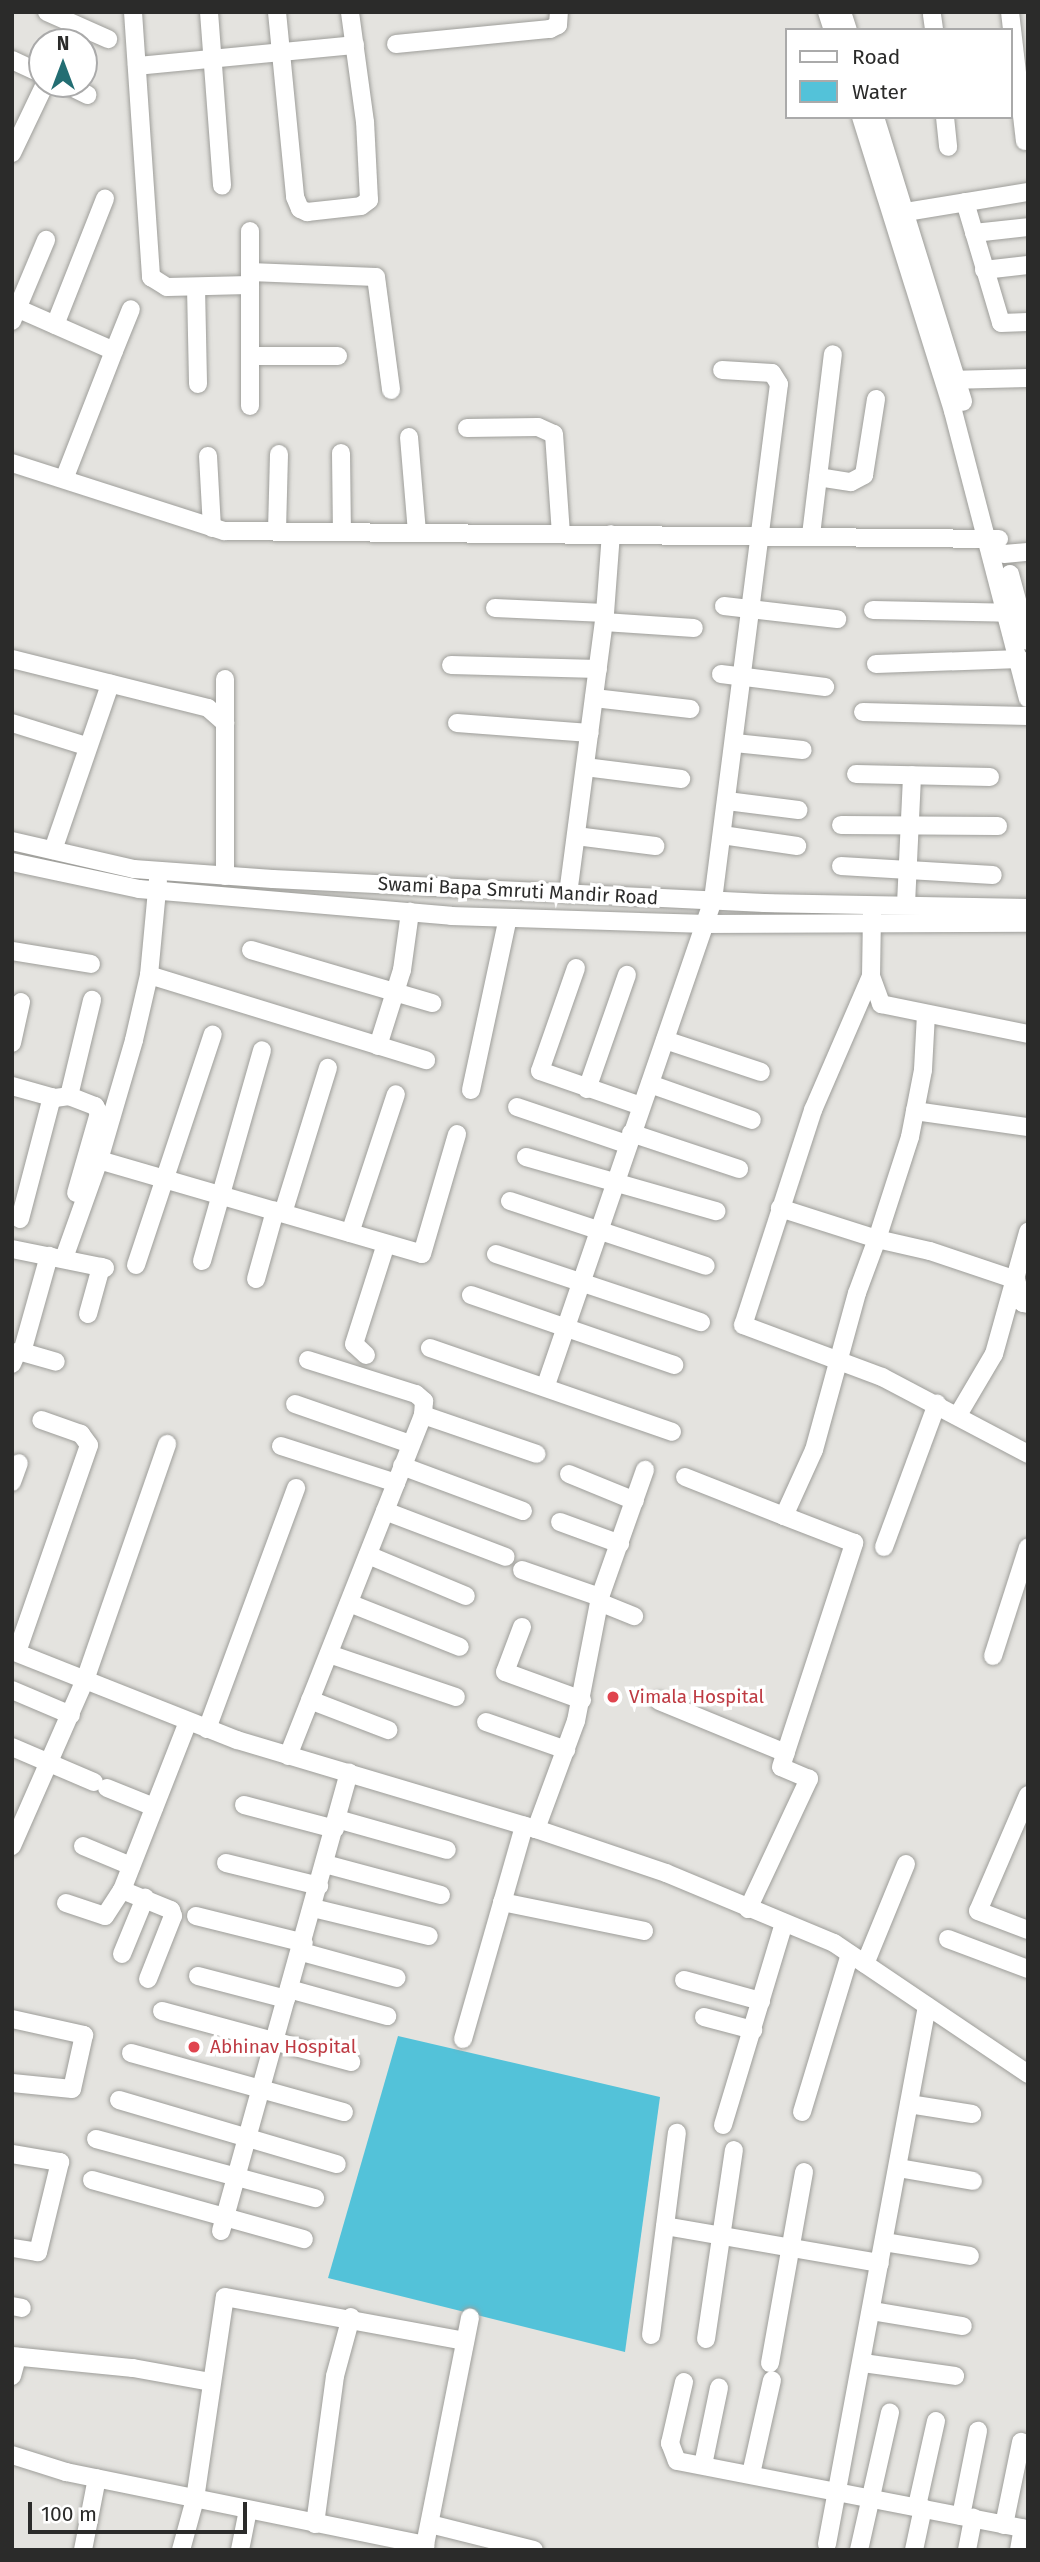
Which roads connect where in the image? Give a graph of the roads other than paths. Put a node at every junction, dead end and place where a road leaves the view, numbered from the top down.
1 (47, 12) edge
2 (133, 12) edge
3 (209, 12) edge
4 (277, 12) edge
5 (349, 12) edge
6 (559, 12) edge
7 (1010, 12) edge
8 (108, 39) dead end
9 (396, 44) dead end
10 (355, 45) junction
11 (281, 52) junction
12 (212, 58) junction
13 (12, 60) edge
14 (1018, 64) edge
15 (137, 65) junction
16 (28, 67) edge
17 (38, 98) edge
18 (863, 119) edge
19 (876, 119) edge
20 (945, 119) edge
21 (1025, 141) dead end
22 (948, 147) dead end
23 (12, 153) edge
24 (222, 186) dead end
25 (1028, 192) edge
26 (105, 200) dead end
27 (965, 202) junction
28 (906, 212) junction
29 (1028, 227) edge
30 (250, 231) dead end
31 (974, 233) junction
32 (46, 240) dead end
33 (1028, 265) edge
34 (984, 270) junction
35 (250, 279) junction
36 (196, 287) junction
37 (131, 309) dead end
38 (14, 312) edge
39 (1028, 322) edge
40 (55, 325) junction
41 (114, 351) junction
42 (833, 354) dead end
43 (250, 356) junction
44 (338, 356) dead end
45 (722, 370) dead end
46 (1028, 378) edge
47 (950, 379) junction
48 (198, 384) dead end
49 (391, 390) dead end
50 (876, 399) dead end
51 (250, 406) dead end
52 (467, 428) dead end
53 (409, 437) dead end
54 (341, 453) dead end
55 (279, 454) dead end
56 (208, 456) dead end
57 (12, 463) edge
58 (818, 477) junction
59 (64, 479) junction
60 (212, 528) junction
61 (277, 531) junction
62 (342, 531) junction
63 (416, 532) junction
64 (561, 534) junction
65 (611, 534) junction
66 (763, 534) junction
67 (810, 535) junction
68 (997, 544) junction
69 (1028, 552) edge
70 (724, 606) dead end
71 (495, 608) dead end
72 (753, 609) junction
73 (873, 610) dead end
74 (1019, 613) edge
75 (605, 618) junction
76 (837, 619) dead end
77 (694, 628) dead end
78 (1028, 641) edge
79 (12, 659) edge
80 (1020, 659) junction
81 (876, 664) dead end
82 (451, 665) dead end
83 (598, 669) junction
84 (721, 674) dead end
85 (743, 678) junction
86 (225, 679) dead end
87 (110, 684) junction
88 (825, 687) dead end
89 (594, 698) junction
90 (1028, 698) edge
91 (690, 709) dead end
92 (863, 712) dead end
93 (1028, 716) edge
94 (12, 723) edge
95 (225, 723) junction
96 (457, 723) dead end
97 (590, 733) junction
98 (735, 743) junction
99 (86, 746) junction
100 (803, 750) dead end
101 (585, 767) junction
102 (856, 774) dead end
103 (912, 775) junction
104 (990, 777) dead end
105 (681, 779) dead end
106 (727, 801) junction
107 (797, 810) dead end
108 (841, 824) dead end
109 (910, 825) junction
110 (998, 826) dead end
111 (722, 835) junction
112 (576, 836) junction
113 (12, 841) edge
114 (655, 846) dead end
115 (797, 846) dead end
116 (53, 850) junction
117 (12, 862) edge
118 (841, 866) dead end
119 (908, 870) junction
120 (160, 871) junction
121 (993, 875) dead end
122 (225, 876) junction
123 (156, 891) junction
124 (568, 894) junction
125 (713, 900) junction
126 (906, 904) junction
127 (872, 905) junction
128 (1028, 908) edge
129 (410, 912) junction
130 (508, 918) junction
131 (872, 923) junction
132 (1028, 923) edge
133 (708, 924) junction
134 (251, 950) dead end
135 (12, 951) edge
136 (91, 964) dead end
137 (576, 968) dead end
138 (149, 975) junction
139 (626, 975) dead end
140 (871, 976) junction
141 (395, 993) junction
142 (92, 1000) dead end
143 (21, 1002) dead end
144 (432, 1003) dead end
145 (926, 1014) junction
146 (213, 1034) dead end
147 (1028, 1034) edge
148 (666, 1040) junction
149 (12, 1043) edge
150 (378, 1046) junction
151 (262, 1050) dead end
152 (426, 1060) dead end
153 (328, 1068) dead end
154 (761, 1072) dead end
155 (650, 1084) junction
156 (12, 1086) edge
157 (587, 1089) junction
158 (471, 1090) dead end
159 (396, 1094) dead end
160 (61, 1096) junction
161 (641, 1106) junction
162 (517, 1107) dead end
163 (915, 1111) junction
164 (752, 1120) dead end
165 (1028, 1127) edge
166 (457, 1134) dead end
167 (629, 1138) junction
168 (526, 1157) dead end
169 (99, 1160) junction
170 (739, 1169) dead end
171 (164, 1179) junction
172 (614, 1182) junction
173 (76, 1193) dead end
174 (222, 1196) junction
175 (510, 1201) dead end
176 (780, 1208) junction
177 (279, 1212) junction
178 (716, 1212) dead end
179 (19, 1219) dead end
180 (600, 1231) junction
181 (1028, 1232) edge
182 (350, 1233) junction
183 (877, 1239) junction
184 (386, 1244) junction
185 (12, 1249) edge
186 (496, 1254) dead end
187 (56, 1257) junction
188 (202, 1261) dead end
189 (136, 1265) dead end
190 (706, 1266) dead end
191 (256, 1279) dead end
192 (1016, 1280) junction
193 (582, 1283) junction
194 (471, 1295) dead end
195 (1028, 1304) edge
196 (88, 1314) dead end
197 (701, 1322) dead end
198 (566, 1328) junction
199 (430, 1348) dead end
200 (366, 1355) dead end
201 (17, 1358) edge
202 (308, 1360) dead end
203 (837, 1360) junction
204 (56, 1362) dead end
205 (674, 1366) dead end
206 (546, 1385) junction
207 (295, 1404) dead end
208 (937, 1404) junction
209 (423, 1415) junction
210 (958, 1415) junction
211 (41, 1420) dead end
212 (671, 1432) dead end
213 (167, 1444) dead end
214 (410, 1444) junction
215 (281, 1446) dead end
216 (537, 1454) dead end
217 (1028, 1454) edge
218 (19, 1463) dead end
219 (402, 1466) junction
220 (645, 1470) dead end
221 (569, 1475) dead end
222 (685, 1477) dead end
223 (12, 1482) edge
224 (396, 1483) junction
225 (296, 1488) dead end
226 (635, 1501) junction
227 (386, 1510) junction
228 (523, 1511) dead end
229 (784, 1516) junction
230 (560, 1522) dead end
231 (620, 1544) junction
232 (884, 1547) dead end
233 (1028, 1547) edge
234 (368, 1555) junction
235 (506, 1557) dead end
236 (522, 1570) dead end
237 (466, 1596) dead end
238 (599, 1600) junction
239 (349, 1603) junction
240 (634, 1616) dead end
241 (522, 1628) dead end
242 (460, 1647) dead end
243 (14, 1651) edge
244 (329, 1654) junction
245 (993, 1656) dead end
246 (85, 1680) junction
247 (12, 1690) edge
248 (456, 1697) dead end
249 (310, 1700) junction
250 (582, 1700) junction
251 (659, 1701) dead end
252 (71, 1714) junction
253 (188, 1722) junction
254 (486, 1722) dead end
255 (207, 1729) junction
256 (388, 1730) dead end
257 (12, 1747) edge
258 (566, 1750) junction
259 (786, 1753) junction
260 (288, 1756) junction
261 (50, 1763) junction
262 (349, 1773) junction
263 (1028, 1795) edge
264 (244, 1805) dead end
265 (155, 1807) junction
266 (336, 1824) junction
267 (530, 1828) junction
268 (14, 1838) edge
269 (83, 1846) dead end
270 (447, 1850) dead end
271 (226, 1863) dead end
272 (325, 1864) junction
273 (906, 1864) dead end
274 (131, 1866) junction
275 (319, 1886) junction
276 (122, 1889) junction
277 (441, 1895) dead end
278 (145, 1898) junction
279 (502, 1902) junction
280 (66, 1903) dead end
281 (313, 1908) junction
282 (748, 1909) junction
283 (196, 1916) dead end
284 (784, 1923) junction
285 (1028, 1930) edge
286 (643, 1931) dead end
287 (429, 1936) dead end
288 (948, 1939) dead end
289 (303, 1948) junction
290 (122, 1954) dead end
291 (850, 1954) junction
292 (865, 1964) junction
293 (1028, 1969) edge
294 (198, 1976) dead end
295 (397, 1978) dead end
296 (148, 1979) dead end
297 (684, 1980) dead end
298 (287, 1994) junction
299 (761, 2001) junction
300 (927, 2006) junction
301 (162, 2011) dead end
302 (387, 2016) dead end
303 (704, 2017) dead end
304 (12, 2019) edge
305 (752, 2031) junction
306 (274, 2039) junction
307 (463, 2039) dead end
308 (131, 2053) dead end
309 (351, 2062) dead end
310 (1027, 2071) edge
311 (12, 2082) edge
312 (261, 2088) junction
313 (119, 2100) dead end
314 (909, 2104) junction
315 (344, 2112) dead end
316 (802, 2112) dead end
317 (972, 2114) dead end
318 (723, 2125) dead end
319 (677, 2133) dead end
320 (248, 2137) junction
321 (96, 2139) dead end
322 (733, 2150) dead end
323 (12, 2154) edge
324 (337, 2164) dead end
325 (898, 2168) junction
326 (804, 2172) dead end
327 (237, 2177) junction
328 (92, 2180) dead end
329 (973, 2180) dead end
330 (315, 2198) dead end
331 (223, 2223) junction
332 (665, 2227) junction
333 (719, 2236) junction
334 (304, 2239) dead end
335 (884, 2242) junction
336 (12, 2248) edge
337 (790, 2248) junction
338 (970, 2256) dead end
339 (880, 2263) junction
340 (872, 2311) junction
341 (351, 2317) junction
342 (470, 2318) dead end
343 (963, 2326) dead end
344 (651, 2334) dead end
345 (706, 2339) dead end
346 (465, 2341) junction
347 (15, 2357) edge
348 (863, 2362) junction
349 (12, 2376) edge
350 (955, 2376) dead end
351 (211, 2382) junction
352 (684, 2382) dead end
353 (719, 2388) dead end
354 (890, 2412) dead end
355 (936, 2421) dead end
356 (978, 2431) dead end
357 (1021, 2442) dead end
358 (12, 2455) edge
359 (703, 2465) junction
360 (751, 2474) junction
361 (97, 2478) junction
362 (840, 2490) junction
363 (871, 2497) junction
364 (195, 2499) junction
365 (920, 2507) junction
366 (248, 2511) junction
367 (967, 2517) junction
368 (314, 2524) junction
369 (430, 2524) junction
370 (1004, 2525) junction
371 (1025, 2528) edge
372 (827, 2544) dead end
373 (425, 2547) edge
374 (83, 2550) edge
375 (181, 2550) edge
376 (240, 2550) edge
377 (534, 2550) edge
378 (859, 2550) edge
379 (914, 2550) edge
380 (967, 2550) edge
381 (1019, 2550) edge

1 - 8 street
2 - 15 street
3 - 12 street
4 - 11 street
5 - 10 street
6 - 9 street
7 - 14 street
10 - 11 street
10 - 11 street
11 - 12 street
12 - 15 street
12 - 24 street
13 - 16 street
14 - 21 street
15 - 36 street
17 - 23 street
18 - 47 street
19 - 28 street
20 - 22 street
25 - 27 street
26 - 40 street
27 - 28 street
27 - 31 street
28 - 47 street
29 - 31 street
30 - 35 street
31 - 34 street
32 - 38 street
33 - 34 street
34 - 39 street
35 - 36 street
35 - 43 street
35 - 49 street
36 - 48 street
37 - 41 street
38 - 40 street
40 - 41 street
41 - 59 street
42 - 58 street
43 - 44 street
43 - 51 street
45 - 66 street
46 - 47 street
47 - 68 street
50 - 58 street
52 - 64 street
53 - 63 street
54 - 62 street
55 - 61 street
56 - 60 street
57 - 59 street
58 - 67 street
59 - 60 street
60 - 61 street
61 - 62 street
62 - 63 street
63 - 64 street
64 - 65 street
65 - 66 street
65 - 75 street
66 - 67 street
66 - 72 street
67 - 68 street
68 - 69 street
68 - 74 street
70 - 72 street
71 - 75 street
72 - 76 street
72 - 85 street
73 - 74 street
74 - 78 street
74 - 80 street
75 - 77 street
75 - 83 street
79 - 87 street
80 - 81 street
80 - 90 street
82 - 83 street
83 - 89 street
84 - 85 street
85 - 88 street
85 - 98 street
86 - 95 street
87 - 95 street
87 - 99 street
89 - 91 street
89 - 97 street
92 - 93 street
94 - 99 street
95 - 122 street
96 - 97 street
97 - 101 street
98 - 100 street
98 - 106 street
99 - 116 street
101 - 105 street
101 - 112 street
102 - 103 street
103 - 104 street
103 - 109 street
106 - 107 street
106 - 111 street
108 - 109 street
109 - 110 street
109 - 119 street
111 - 115 street
111 - 125 street
112 - 114 street
112 - 124 street
113 - 116 street, Swami Bapa Smruti Mandir Road
116 - 120 street, Swami Bapa Smruti Mandir Road
117 - 123 street
118 - 119 street
119 - 121 street
119 - 126 street
120 - 122 street, Swami Bapa Smruti Mandir Road
120 - 123 street
122 - 124 street, Swami Bapa Smruti Mandir Road
123 - 129 street
123 - 138 street
124 - 125 street, Swami Bapa Smruti Mandir Road
125 - 127 street, Swami Bapa Smruti Mandir Road
125 - 133 street
126 - 127 street, Swami Bapa Smruti Mandir Road
126 - 128 street, Swami Bapa Smruti Mandir Road
127 - 131 street
129 - 130 street
129 - 141 street
130 - 133 street
130 - 158 street
131 - 132 street
131 - 133 street
131 - 140 street
133 - 148 street
134 - 141 street
135 - 136 street
137 - 157 street
138 - 150 street
138 - 169 street
139 - 157 street
140 - 145 street
140 - 176 street
141 - 144 street
141 - 150 street
142 - 160 street
143 - 149 street
145 - 147 street
145 - 163 street
146 - 171 street
148 - 154 street
148 - 155 street
150 - 152 street
151 - 174 street
153 - 177 street
155 - 161 street
155 - 164 street
156 - 160 street
157 - 161 street
159 - 182 street
160 - 173 street
160 - 179 street
161 - 167 street
162 - 167 street
163 - 165 street
163 - 183 street
166 - 184 street
167 - 170 street
167 - 172 street
168 - 172 street
169 - 171 street
169 - 187 street
171 - 174 street
171 - 189 street
172 - 178 street
172 - 180 street
174 - 177 street
174 - 188 street
175 - 180 street
176 - 183 street
176 - 203 street
177 - 182 street
177 - 191 street
180 - 190 street
180 - 193 street
181 - 192 street
182 - 184 street
183 - 192 street
183 - 203 street
184 - 200 street
185 - 187 street
186 - 193 street
187 - 196 street
187 - 201 street
192 - 195 street
192 - 210 street
193 - 197 street
193 - 198 street
194 - 198 street
198 - 205 street
198 - 206 street
199 - 206 street
201 - 204 street
202 - 209 street
203 - 208 street
203 - 229 street
206 - 212 street
207 - 214 street
208 - 210 street
208 - 232 street
209 - 214 street
209 - 216 street
210 - 217 street
211 - 243 street
213 - 246 street
214 - 219 street
215 - 224 street
218 - 223 street
219 - 224 street
219 - 228 street
220 - 226 street
221 - 226 street
222 - 229 street
224 - 227 street
225 - 255 street
226 - 231 street
227 - 234 street
227 - 235 street
229 - 259 street
230 - 231 street
231 - 238 street
233 - 245 street
234 - 237 street
234 - 239 street
236 - 238 street
238 - 240 street
238 - 250 street
239 - 242 street
239 - 244 street
241 - 250 street
243 - 246 street
244 - 248 street
244 - 249 street
246 - 252 street
246 - 253 street
247 - 252 street
249 - 256 street
249 - 260 street
250 - 258 street
251 - 259 street
252 - 261 street
253 - 255 street
253 - 265 street
254 - 258 street
255 - 260 street
257 - 261 street
258 - 267 street
259 - 282 street
260 - 262 street
261 - 265 street
261 - 268 street
262 - 266 street
262 - 267 street
263 - 285 street
264 - 266 street
265 - 274 street
266 - 270 street
266 - 272 street
267 - 279 street
267 - 282 street
269 - 274 street
271 - 275 street
272 - 275 street
272 - 277 street
273 - 292 street
274 - 276 street
275 - 281 street
276 - 278 street
276 - 280 street
278 - 290 street
278 - 296 street
279 - 286 street
279 - 307 street
281 - 287 street
281 - 289 street
282 - 284 street
283 - 289 street
284 - 291 street
284 - 299 street
288 - 293 street
289 - 295 street
289 - 298 street
291 - 292 street
291 - 316 street
292 - 300 street
294 - 298 street
297 - 299 street
298 - 302 street
298 - 306 street
299 - 305 street
300 - 310 street
300 - 314 street
301 - 306 street
303 - 305 street
304 - 311 street
305 - 318 street
306 - 309 street
306 - 312 street
308 - 312 street
312 - 315 street
312 - 320 street
313 - 320 street
314 - 317 street
314 - 325 street
319 - 332 street
320 - 324 street
320 - 327 street
321 - 327 street
322 - 333 street
323 - 336 street
325 - 329 street
325 - 335 street
326 - 337 street
327 - 330 street
327 - 331 street
328 - 331 street
331 - 334 street
332 - 333 street
332 - 344 street
333 - 337 street
333 - 345 street
335 - 338 street
335 - 339 street
337 - 339 street
337 - 360 street
339 - 340 street
340 - 343 street
340 - 348 street
341 - 346 street
341 - 351 street
341 - 368 street
342 - 346 street
346 - 369 street
347 - 349 street
347 - 351 street
348 - 350 street
348 - 362 street
351 - 364 street
352 - 359 street
353 - 359 street
354 - 363 street
355 - 365 street
356 - 367 street
357 - 370 street
358 - 361 street
359 - 360 street
360 - 362 street
361 - 364 street
361 - 374 street
362 - 363 street
362 - 372 street
363 - 365 street
363 - 378 street
364 - 366 street
364 - 375 street
365 - 367 street
365 - 379 street
366 - 368 street
366 - 376 street
367 - 370 street
367 - 380 street
368 - 373 street
369 - 373 street
369 - 377 street
370 - 371 street
371 - 381 street

